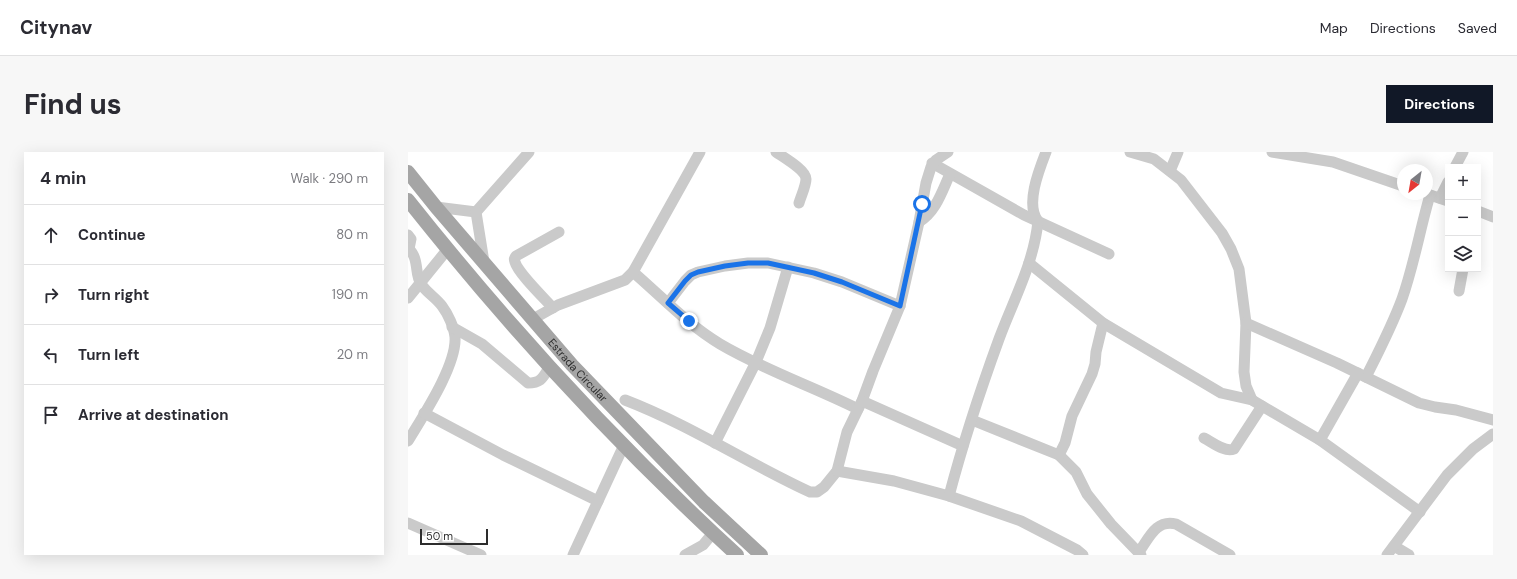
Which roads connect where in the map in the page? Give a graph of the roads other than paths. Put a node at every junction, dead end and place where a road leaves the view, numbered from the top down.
1 (529, 152) edge
2 (700, 152) edge
3 (776, 152) edge
4 (948, 152) edge
5 (1046, 152) edge
6 (1130, 152) edge
7 (1178, 152) edge
8 (1272, 152) edge
9 (1464, 152) edge
10 (932, 164) junction
11 (1457, 164) edge
12 (408, 172) edge
13 (1170, 172) junction
14 (950, 174) junction
15 (1397, 184) edge
16 (1445, 186) edge
17 (1436, 197) edge
18 (408, 200) edge
19 (799, 203) dead end
20 (436, 207) junction
21 (476, 212) junction
22 (1481, 212) edge
23 (1493, 217) edge
24 (1038, 221) junction
25 (919, 222) junction
26 (559, 232) dead end
27 (408, 235) edge
28 (409, 248) edge
29 (447, 250) junction
30 (1109, 254) dead end
31 (484, 262) junction
32 (1029, 263) junction
33 (788, 267) junction
34 (633, 272) junction
35 (1462, 272) edge
36 (420, 283) junction
37 (1459, 291) dead end
38 (408, 298) edge
39 (668, 303) junction
40 (900, 306) junction
41 (553, 308) junction
42 (533, 319) junction
43 (1103, 323) junction
44 (1246, 323) junction
45 (452, 327) junction
46 (756, 362) junction
47 (550, 366) junction
48 (1362, 375) junction
49 (625, 400) dead end
50 (1252, 400) junction
51 (860, 405) junction
52 (1262, 406) junction
53 (424, 413) junction
54 (972, 420) junction
55 (1493, 420) edge
56 (1493, 434) edge
57 (1204, 438) dead end
58 (1320, 440) junction
59 (408, 441) edge
60 (715, 443) junction
61 (624, 445) junction
62 (963, 446) junction
63 (1059, 455) junction
64 (837, 471) junction
65 (949, 496) junction
66 (598, 501) junction
67 (1420, 512) junction
68 (408, 523) edge
69 (713, 533) junction
70 (1390, 551) edge
71 (1140, 554) edge
72 (481, 555) edge
73 (573, 555) edge
74 (685, 555) edge
75 (737, 555) edge
76 (761, 555) edge
77 (1083, 555) edge
78 (1230, 555) edge
79 (1409, 555) edge

1 - 21 street
2 - 34 street
3 - 19 street
4 - 10 street
5 - 24 street
6 - 13 street
7 - 13 street
8 - 15 street
9 - 11 street
10 - 14 street
10 - 25 street
12 - 20 main road, Estrada Circular
13 - 44 street
14 - 24 street
14 - 25 street
16 - 17 street
17 - 48 street
18 - 29 main road, Estrada Circular
20 - 21 street
20 - 31 main road, Estrada Circular
21 - 31 street
22 - 23 street
24 - 30 street
24 - 32 street
25 - 40 street
26 - 41 street
27 - 28 street
28 - 36 street
29 - 36 street
29 - 47 main road, Estrada Circular
31 - 42 main road, Estrada Circular
32 - 43 street
32 - 54 street
33 - 39 street
33 - 40 street
33 - 46 street
34 - 39 street
34 - 41 street
35 - 37 street
36 - 38 street
36 - 45 street
39 - 46 street
40 - 51 street
41 - 42 street
42 - 76 main road, Estrada Circular
43 - 50 street
43 - 63 street
44 - 48 street
44 - 50 street
45 - 47 street
45 - 53 street
46 - 51 street
46 - 60 street
47 - 61 main road, Estrada Circular
48 - 55 street
48 - 58 street
49 - 60 street
50 - 52 street
51 - 62 street
51 - 64 street
52 - 57 street
52 - 58 street
53 - 59 street
53 - 66 street
54 - 62 street
54 - 63 street
56 - 67 street
58 - 67 street
60 - 64 street
61 - 66 street
61 - 69 main road, Estrada Circular
62 - 65 street
63 - 71 street
64 - 65 street
65 - 77 street
66 - 73 street
67 - 70 street
68 - 72 street
69 - 74 street
69 - 75 main road, Estrada Circular
70 - 79 street
71 - 78 street

